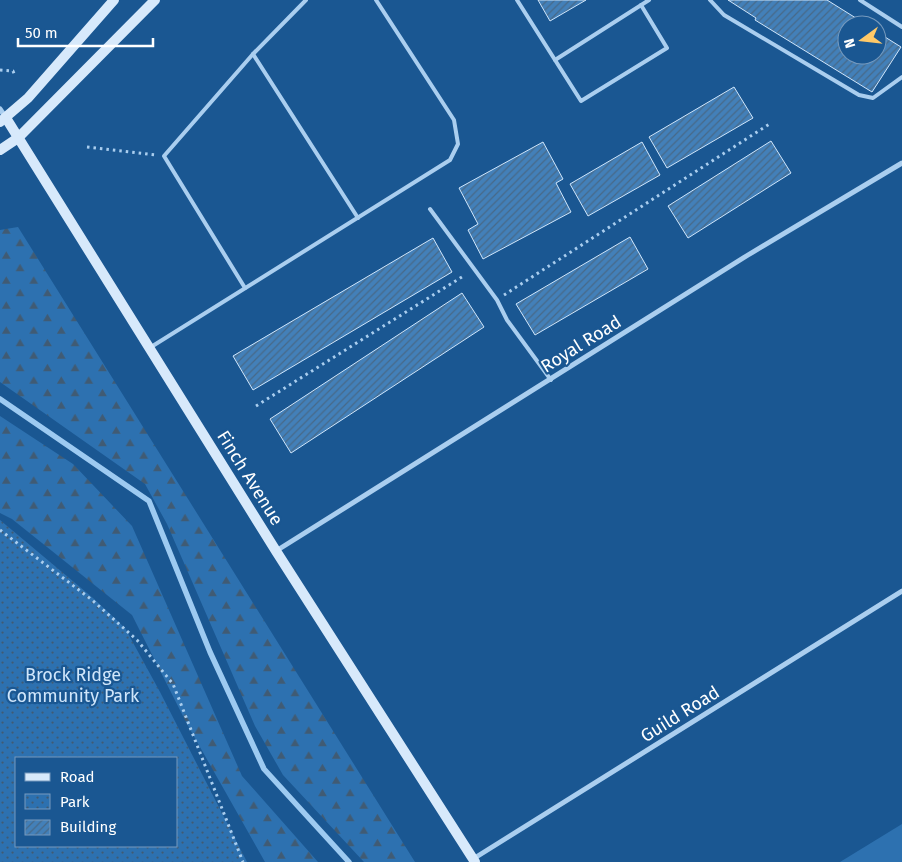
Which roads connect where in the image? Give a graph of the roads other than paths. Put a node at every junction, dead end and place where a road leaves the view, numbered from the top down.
1 (114, 0) edge
2 (155, 0) edge
3 (306, 0) edge
4 (376, 0) edge
5 (517, 0) edge
6 (649, 0) edge
7 (710, 0) edge
8 (860, 0) edge
9 (641, 5) junction
10 (902, 27) edge
11 (253, 54) junction
12 (555, 60) junction
13 (902, 77) edge
14 (2, 117) edge
15 (18, 138) junction
16 (0, 150) edge
17 (902, 163) edge
18 (430, 209) dead end
19 (358, 218) junction
20 (244, 288) junction
21 (150, 347) junction
22 (551, 380) junction
23 (276, 551) junction
24 (902, 591) edge
25 (474, 861) edge

1 - 14 main road
2 - 15 main road
3 - 11 lane
4 - 19 lane
5 - 12 lane
6 - 9 lane
7 - 13 lane
8 - 10 lane
9 - 12 lane
9 - 12 lane
11 - 19 lane
11 - 20 lane
14 - 15 main road, Finch Avenue
15 - 16 main road
15 - 21 main road, Finch Avenue
17 - 22 street, Royal Road
18 - 22 lane
19 - 20 lane
20 - 21 lane
21 - 23 main road, Finch Avenue
22 - 23 street, Royal Road
23 - 25 main road, Finch Avenue
24 - 25 street, Guild Road

